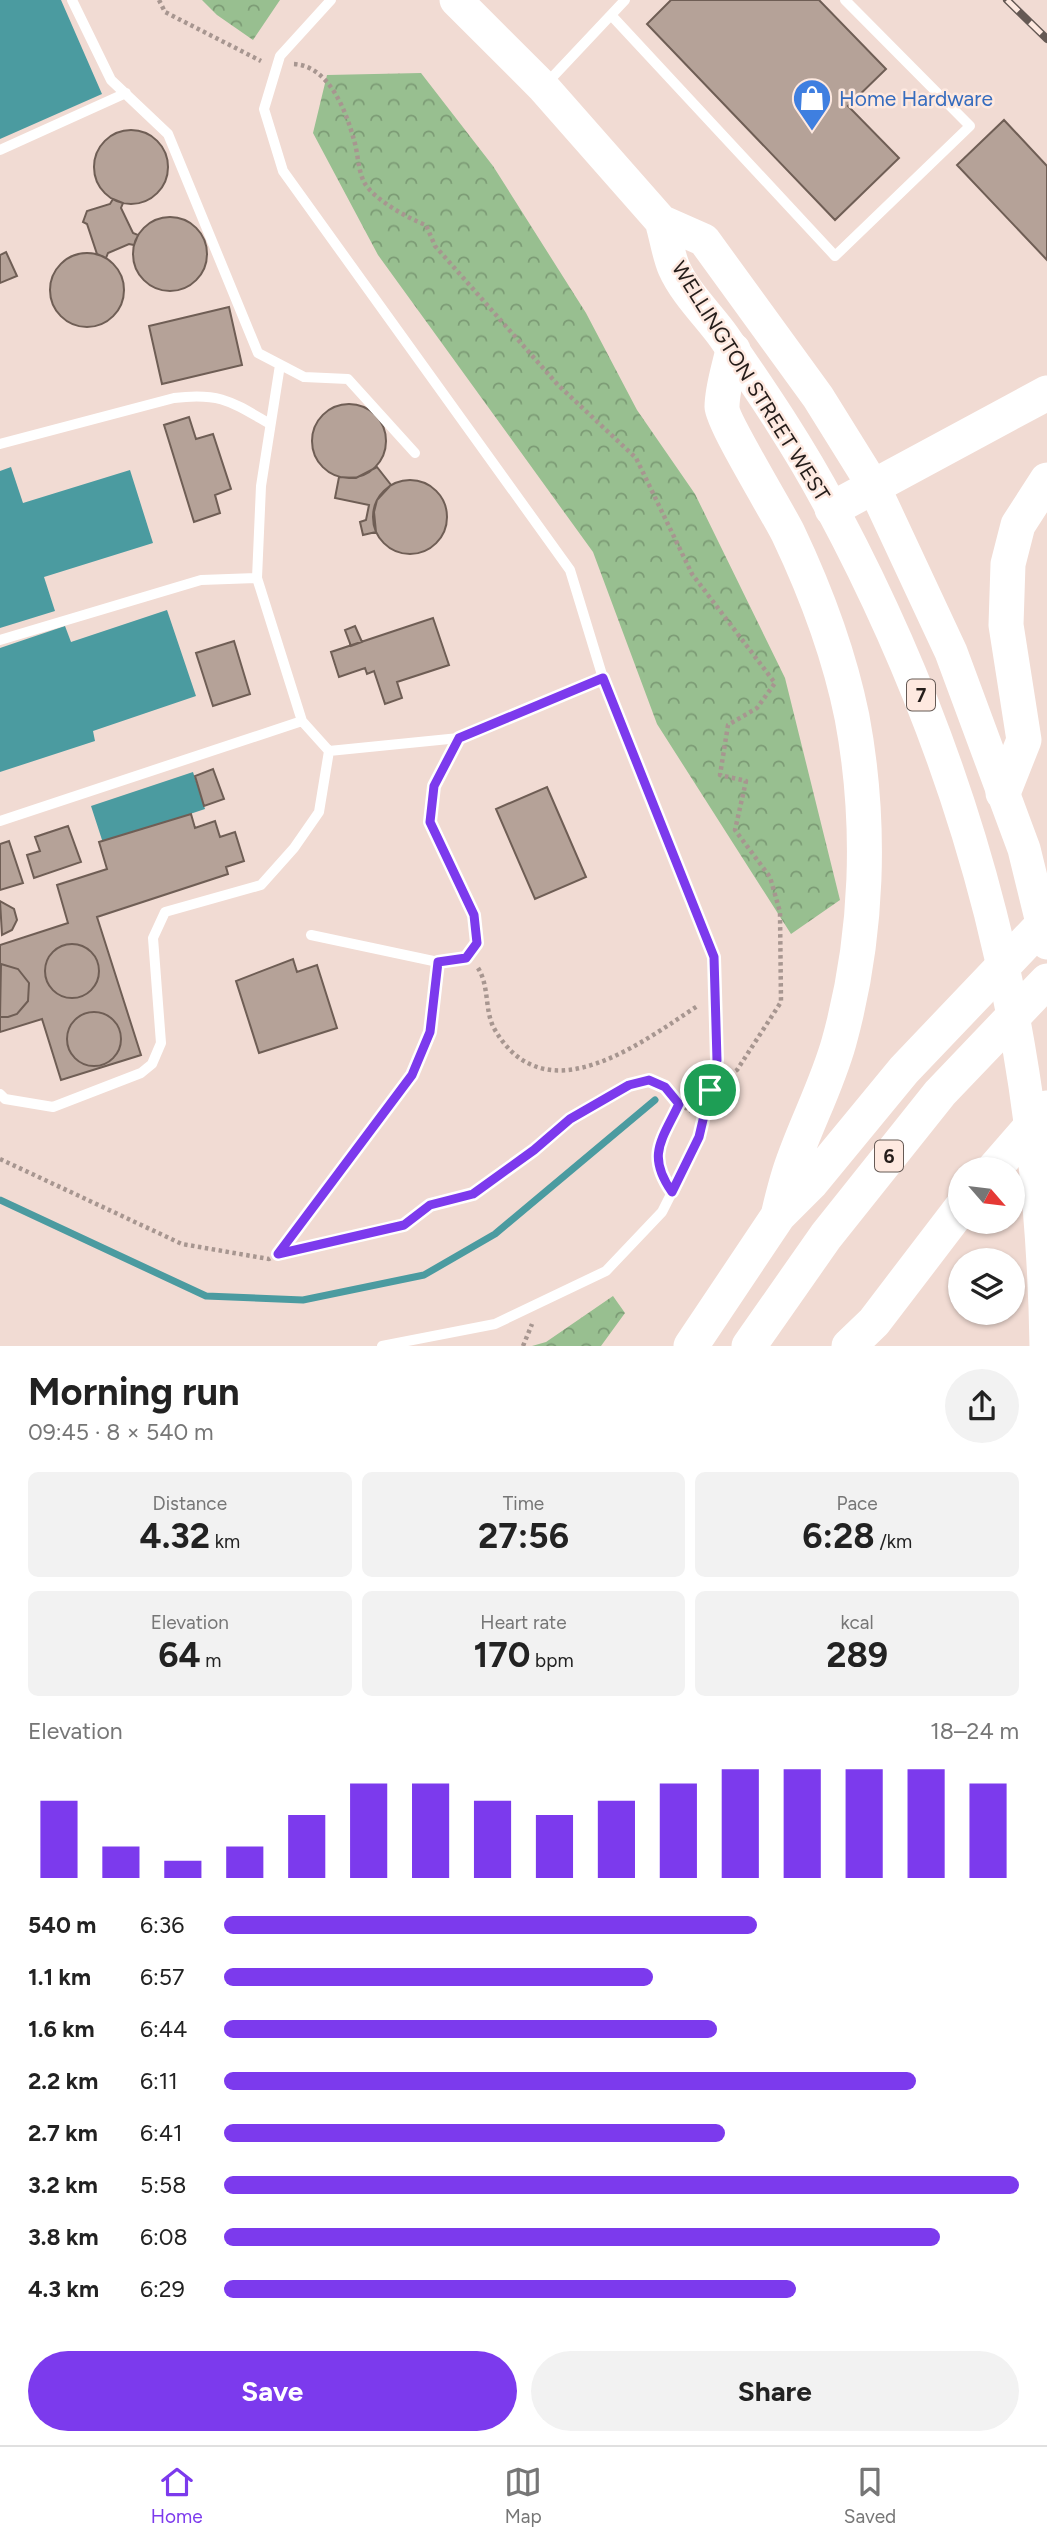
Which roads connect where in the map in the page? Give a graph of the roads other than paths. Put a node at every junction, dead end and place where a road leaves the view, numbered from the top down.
1 (72, 0) edge
2 (331, 0) edge
3 (456, 0) edge
4 (625, 0) edge
5 (845, 0) edge
6 (611, 15) junction
7 (543, 87) junction
8 (126, 93) junction
9 (0, 150) edge
10 (662, 221) junction
11 (733, 350) junction
12 (280, 365) junction
13 (1047, 393) edge
14 (270, 424) junction
15 (0, 444) edge
16 (415, 453) dead end
17 (1047, 480) edge
18 (874, 487) junction
19 (832, 509) junction
20 (257, 578) junction
21 (0, 640) edge
22 (603, 678) junction
23 (302, 721) junction
24 (459, 738) junction
25 (328, 751) junction
26 (1003, 793) junction
27 (0, 821) edge
28 (1047, 920) edge
29 (310, 935) dead end
30 (1047, 943) edge
31 (1047, 981) edge
32 (0, 1094) edge
33 (1047, 1108) edge
34 (1004, 1157) edge
35 (778, 1216) junction
36 (948, 1226) edge
37 (868, 1334) edge
38 (382, 1346) edge
39 (691, 1346) edge
40 (749, 1346) edge
41 (849, 1346) edge
42 (1046, 1346) edge

1 - 8 lane
2 - 22 lane
3 - 7 main road, WELLINGTON STREET WEST
4 - 6 lane
5 - 6 lane
6 - 7 lane
7 - 10 main road, WELLINGTON STREET WEST
8 - 9 lane
8 - 12 lane
10 - 11 main road, WELLINGTON STREET WEST
10 - 18 main road, WELLINGTON STREET WEST
11 - 19 main road, WELLINGTON STREET WEST
11 - 35 highway
12 - 14 lane
12 - 16 lane
13 - 18 highway
14 - 15 lane
14 - 20 lane
17 - 26 highway
18 - 19 highway
18 - 26 main road, WELLINGTON STREET WEST / 7
19 - 42 main road, WELLINGTON STREET WEST / 7
20 - 21 lane
20 - 23 lane
22 - 24 lane
22 - 38 lane
23 - 25 lane
23 - 27 lane
24 - 25 lane
24 - 29 lane
25 - 32 lane
26 - 30 main road, WELLINGTON STREET WEST / 7
28 - 35 highway
31 - 40 highway, 6
33 - 34 highway
35 - 39 highway
36 - 37 highway
37 - 41 highway

